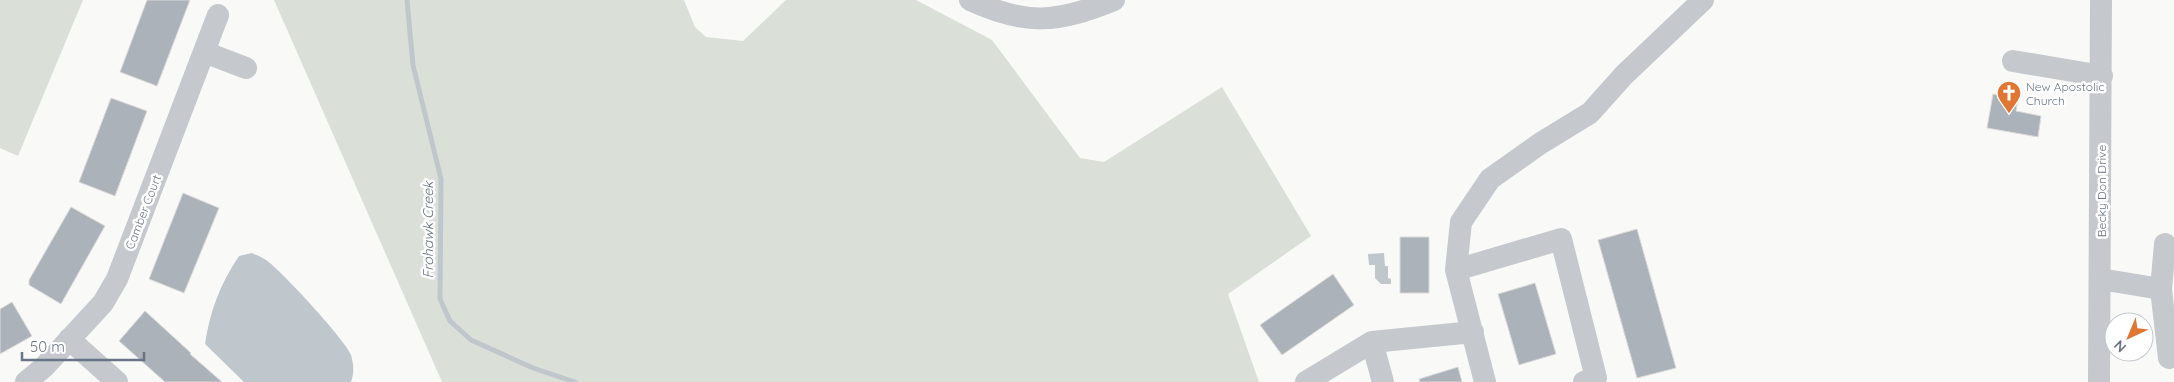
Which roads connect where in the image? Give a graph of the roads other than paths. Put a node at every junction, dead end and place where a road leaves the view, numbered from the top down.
1 (970, 0) edge
2 (1114, 0) edge
3 (1703, 0) edge
4 (2101, 0) edge
5 (218, 15) dead end
6 (204, 52) junction
7 (2013, 61) dead end
8 (246, 68) dead end
9 (2102, 76) junction
10 (2165, 244) dead end
11 (1456, 270) junction
12 (2100, 279) junction
13 (2161, 289) junction
14 (1473, 332) junction
15 (69, 339) junction
16 (1372, 342) junction
17 (2169, 358) dead end
18 (26, 382) edge
19 (117, 382) edge
20 (1306, 382) edge
21 (1383, 382) edge
22 (1486, 382) edge
23 (1584, 382) edge
24 (2099, 382) edge

1 - 2 street
3 - 11 street
4 - 9 street, Becky Don Drive
5 - 6 street, Camber Court
6 - 8 street
6 - 15 street, Camber Court
7 - 9 street
9 - 12 street, Becky Don Drive
10 - 13 street
11 - 14 street
11 - 23 street
12 - 13 street
12 - 24 street, Becky Don Drive
13 - 17 street
14 - 16 street
14 - 22 street
15 - 18 street, Camber Court
15 - 19 street
16 - 20 street
16 - 21 street

